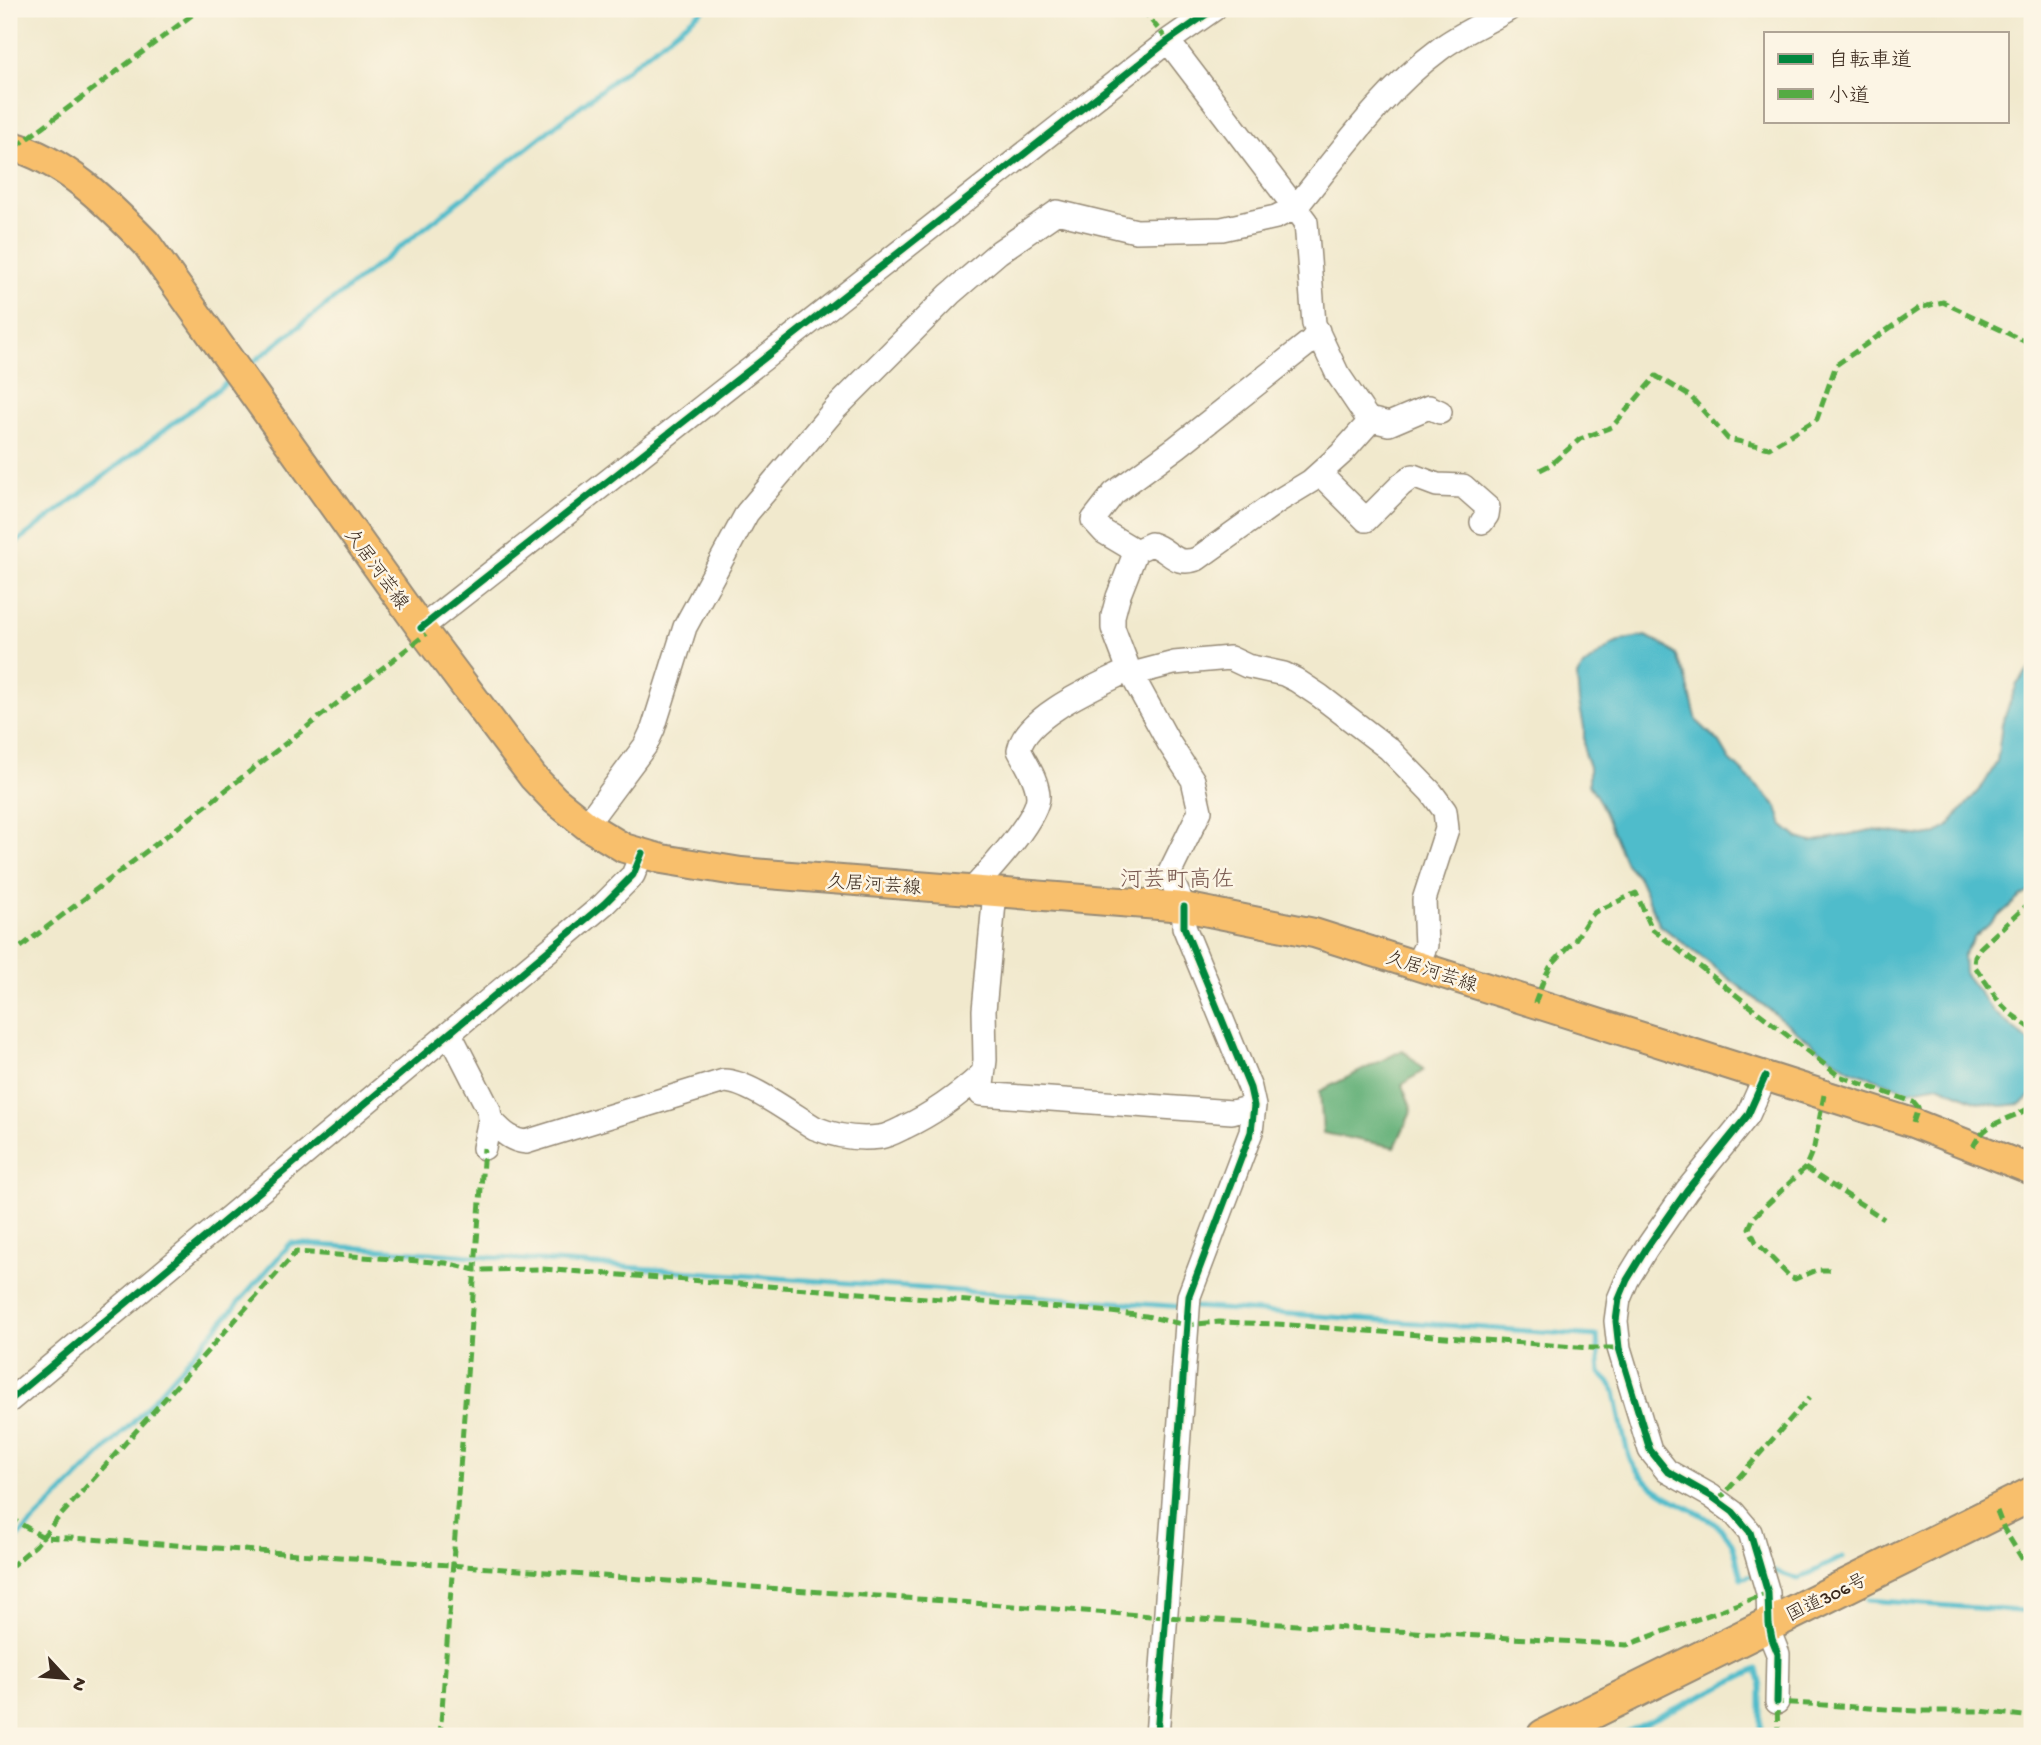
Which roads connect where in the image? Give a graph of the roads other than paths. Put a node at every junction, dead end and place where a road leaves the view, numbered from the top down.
1 (1214, 9) edge
2 (1509, 9) edge
3 (1168, 41) junction
4 (11, 148) edge
5 (1296, 207) junction
6 (1318, 331) junction
7 (1440, 412) dead end
8 (1368, 419) junction
9 (1320, 474) junction
10 (1482, 522) dead end
11 (1136, 551) junction
12 (421, 628) junction
13 (1130, 672) junction
14 (586, 825) junction
15 (642, 853) junction
16 (983, 892) junction
17 (1184, 907) junction
18 (1416, 966) junction
19 (450, 1034) junction
20 (982, 1074) junction
21 (1765, 1077) junction
22 (1254, 1106) junction
23 (490, 1119) junction
24 (484, 1148) dead end
25 (2032, 1170) edge
26 (9, 1401) edge
27 (2032, 1494) edge
28 (1769, 1624) junction
29 (1777, 1702) dead end
30 (1157, 1736) edge
31 (1544, 1736) edge

1 - 3 street
2 - 5 street
3 - 5 street
3 - 12 street
4 - 12 main road, 久居河芸線
5 - 6 street
5 - 14 street
6 - 8 street
6 - 11 street
7 - 8 street
8 - 9 street
9 - 10 street
9 - 11 street
11 - 13 street
12 - 14 main road, 久居河芸線
13 - 16 street
13 - 17 street
13 - 18 street
14 - 15 main road, 久居河芸線
15 - 16 main road, 久居河芸線
15 - 19 street
16 - 17 main road, 久居河芸線
16 - 20 street
17 - 18 main road, 久居河芸線
17 - 22 street
18 - 21 main road, 久居河芸線
19 - 23 street
19 - 26 street
20 - 22 street
20 - 23 street
21 - 25 main road, 久居河芸線
21 - 28 street
22 - 30 street
23 - 24 street
27 - 28 highway, 国道306号
28 - 29 street
28 - 31 highway, 国道306号

